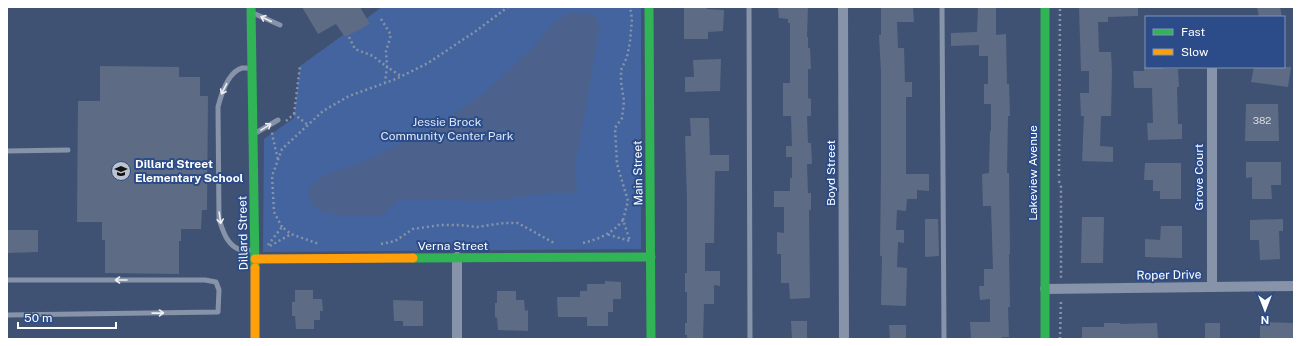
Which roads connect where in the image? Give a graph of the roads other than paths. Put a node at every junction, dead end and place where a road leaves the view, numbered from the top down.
1 (649, 7) edge
2 (749, 7) edge
3 (843, 7) edge
4 (942, 7) edge
5 (1045, 7) edge
6 (251, 10) edge
7 (280, 25) dead end
8 (252, 68) junction
9 (1212, 68) edge
10 (278, 120) dead end
11 (253, 135) junction
12 (68, 150) dead end
13 (7, 151) edge
14 (255, 254) junction
15 (652, 257) junction
16 (457, 258) junction
17 (7, 280) edge
18 (1294, 286) edge
19 (1212, 287) junction
20 (1045, 289) junction
21 (7, 315) edge
22 (255, 339) edge
23 (457, 339) edge
24 (651, 339) edge
25 (750, 339) edge
26 (844, 339) edge
27 (944, 339) edge
28 (1045, 339) edge

1 - 15 street, Main Street
2 - 25 lane
3 - 26 street, Boyd Street
4 - 27 lane
5 - 20 street, Lakeview Avenue
7 -> 6 lane
6 - 8 street, Dillard Street
8 - 11 street, Dillard Street
8 -> 14 lane
9 - 19 street, Grove Court
11 -> 10 lane
11 - 14 street, Dillard Street
12 - 13 lane
14 - 16 street, Verna Street
14 - 22 street, Dillard Street
15 - 16 street, Verna Street
15 - 24 street, Main Street
16 - 23 street
21 -> 17 lane
18 - 19 street, Roper Drive
19 - 20 street, Roper Drive
20 - 28 street, Lakeview Avenue

